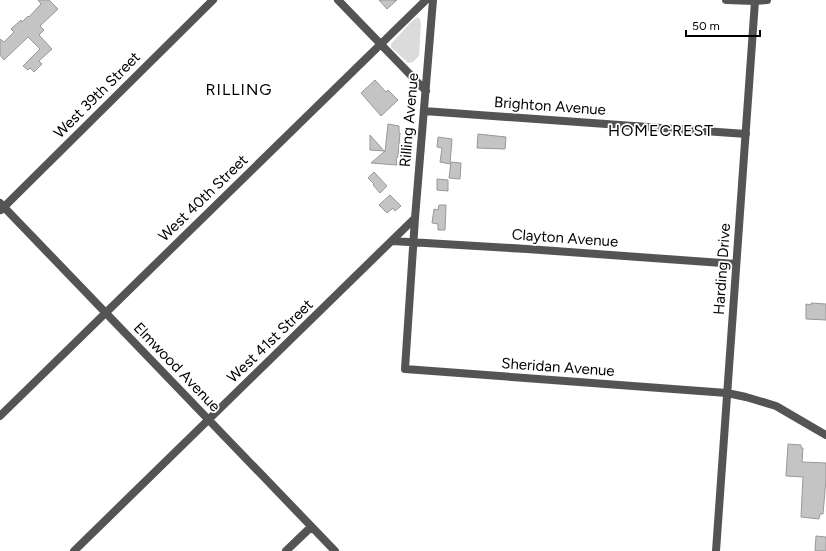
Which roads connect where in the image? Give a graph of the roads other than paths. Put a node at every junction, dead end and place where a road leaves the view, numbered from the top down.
1 (213, 0) edge
2 (338, 0) edge
3 (426, 0) edge
4 (433, 0) edge
5 (726, 0) edge
6 (767, 0) edge
7 (755, 1) junction
8 (381, 44) junction
9 (426, 91) junction
10 (424, 111) junction
11 (746, 134) junction
12 (1, 207) edge
13 (415, 218) junction
14 (392, 241) junction
15 (413, 242) junction
16 (736, 264) junction
17 (105, 313) junction
18 (727, 393) junction
19 (0, 416) edge
20 (209, 420) junction
21 (826, 435) edge
22 (311, 527) junction
23 (74, 551) edge
24 (286, 551) edge
25 (335, 551) edge
26 (716, 551) edge

1 - 12 street, West 39th Street
2 - 8 street
3 - 8 street, West 40th Street
4 - 9 street, Rilling Avenue
5 - 7 street
6 - 7 street
7 - 11 street, Harding Drive
8 - 9 street
8 - 17 street, West 40th Street
9 - 10 street, Rilling Avenue
10 - 11 street, Brighton Avenue
10 - 13 street, Rilling Avenue
11 - 16 street, Harding Drive
12 - 17 street, Elmwood Avenue
13 - 14 street, West 41st Street
13 - 15 street, Rilling Avenue
14 - 15 street, Clayton Avenue
14 - 20 street, West 41st Street
15 - 16 street, Clayton Avenue
15 - 18 street, Sheridan Avenue
16 - 18 street, Harding Drive
17 - 19 street, West 40th Street
17 - 20 street, Elmwood Avenue
18 - 21 street, Sheridan Avenue
18 - 26 street, Harding Drive
20 - 22 street, Elmwood Avenue
20 - 23 street, West 41st Street
22 - 24 street
22 - 25 street, Elmwood Avenue

